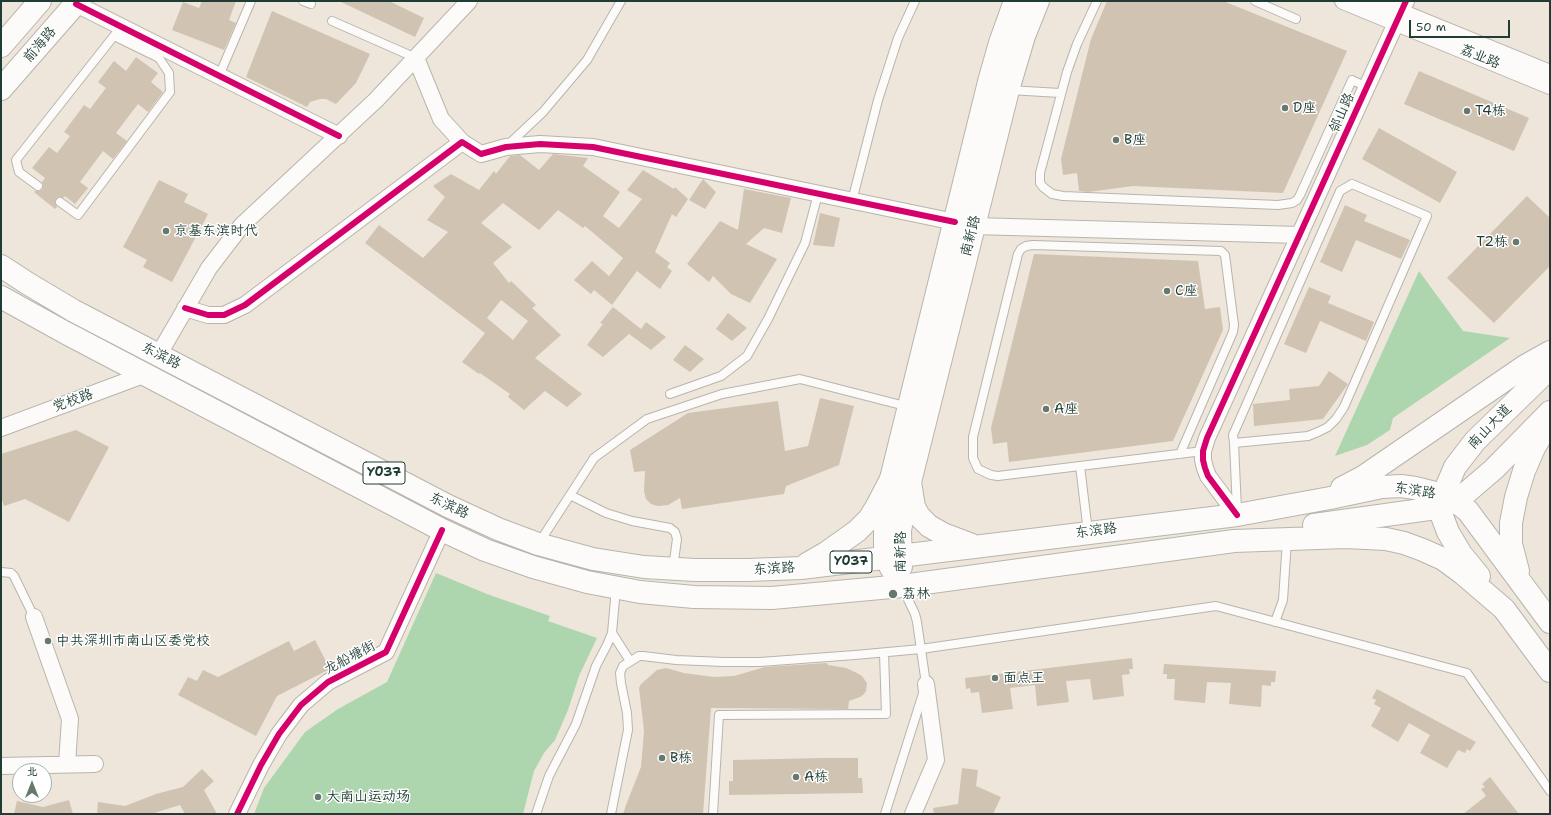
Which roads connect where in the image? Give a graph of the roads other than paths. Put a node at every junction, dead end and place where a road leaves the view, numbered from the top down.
1 (40, 1) edge
2 (251, 1) edge
3 (469, 1) edge
4 (621, 1) edge
5 (915, 1) edge
6 (1015, 1) edge
7 (1038, 1) edge
8 (1097, 1) edge
9 (1255, 1) edge
10 (1343, 1) edge
11 (1374, 1) edge
12 (77, 2) edge
13 (1401, 12) edge
14 (1296, 19) dead end
15 (332, 21) dead end
16 (118, 31) junction
17 (1, 46) edge
18 (416, 58) junction
19 (1550, 73) edge
20 (219, 76) junction
21 (1550, 86) edge
22 (1367, 87) junction
23 (1, 89) edge
24 (1008, 90) junction
25 (1060, 93) junction
26 (339, 136) junction
27 (462, 142) junction
28 (506, 147) junction
29 (38, 186) dead end
30 (818, 194) junction
31 (852, 201) junction
32 (60, 202) dead end
33 (965, 224) junction
34 (1300, 235) junction
35 (1, 266) edge
36 (1, 297) edge
37 (184, 308) junction
38 (1550, 352) edge
39 (159, 354) junction
40 (1550, 368) edge
41 (146, 374) junction
42 (670, 394) dead end
43 (909, 408) junction
44 (1550, 412) edge
45 (1550, 421) edge
46 (1, 428) edge
47 (1234, 443) junction
48 (1203, 451) junction
49 (1180, 454) junction
50 (1080, 466) junction
51 (901, 481) junction
52 (570, 495) junction
53 (1446, 501) junction
54 (1300, 504) junction
55 (1237, 514) junction
56 (442, 530) junction
57 (1088, 532) junction
58 (1287, 539) junction
59 (1234, 541) junction
60 (538, 544) junction
61 (977, 547) junction
62 (894, 556) junction
63 (801, 568) junction
64 (673, 569) junction
65 (1, 572) edge
66 (902, 586) junction
67 (616, 587) junction
68 (1524, 587) junction
69 (1504, 609) junction
70 (34, 617) joint
71 (1274, 622) junction
72 (1550, 622) edge
73 (612, 633) junction
74 (921, 649) junction
75 (884, 652) junction
76 (630, 661) junction
77 (1550, 671) edge
78 (926, 684) junction
79 (67, 764) junction
80 (95, 764) dead end
81 (1, 766) edge
82 (1550, 791) edge
83 (237, 814) edge
84 (536, 814) edge
85 (611, 814) edge
86 (713, 814) edge
87 (884, 814) edge
88 (914, 814) edge

1 - 17 main road, 前海路
2 - 20 lane
3 - 18 street
4 - 28 lane
5 - 31 lane
6 - 33 main road, 南新路
7 - 24 main road, 南新路
8 - 25 lane
9 - 14 lane
10 - 13 street, 荔业路
11 - 13 street, 荔业路
12 - 16 street
12 - 23 main road, 前海路
13 - 19 street, 荔业路
13 - 21 street, 荔业路
13 - 22 street, 邻山路
15 - 18 lane
16 - 20 street
16 - 29 lane
16 - 32 lane
18 - 26 street
18 - 27 street
20 - 26 street
22 - 25 lane
22 - 34 street, 邻山路
24 - 25 lane
24 - 33 main road, 南新路
26 - 37 street
27 - 28 street
27 - 37 street
28 - 30 street
30 - 31 street
30 - 42 lane
31 - 33 street
33 - 34 street
33 - 43 main road, 南新路
33 - 51 main road, 南新路
34 - 48 street, 邻山路
35 - 39 main road, 东滨路 / Y037
36 - 41 main road, 东滨路 / Y037
37 - 39 street
38 - 54 main road
39 - 60 main road, 东滨路 / Y037
40 - 53 main road, 南山大道
41 - 46 street, 党校路
41 - 56 main road, 东滨路 / Y037
43 - 51 main road, 南新路
43 - 52 lane
44 - 53 main road
45 - 68 main road
47 - 47 lane
47 - 55 lane
48 - 49 lane
48 - 55 street
49 - 50 lane
49 - 50 lane
50 - 57 lane
51 - 61 main road
51 - 62 main road, 南新路
51 - 63 main road
52 - 60 lane
52 - 64 lane
53 - 54 main road, 东滨路
53 - 59 main road
53 - 68 main road, 东滨路
53 - 69 main road
54 - 55 main road, 东滨路
55 - 57 main road, 东滨路
56 - 67 main road, 东滨路 / Y037
56 - 83 street, 龙船塘街
57 - 61 main road, 东滨路
58 - 59 main road, 东滨路
58 - 69 main road, 东滨路
58 - 71 lane
59 - 66 main road, 东滨路
60 - 64 main road, 东滨路 / Y037
61 - 62 main road, 东滨路
62 - 63 main road, 东滨路 / Y037
62 - 66 main road, 南新路
63 - 64 main road, 东滨路 / Y037
65 - 70 lane
66 - 67 main road, 东滨路 / Y037
66 - 74 lane
67 - 73 lane
68 - 72 main road, 东滨路
69 - 77 main road, 东滨路
70 - 79 street
71 - 74 lane
71 - 82 lane
73 - 76 lane
73 - 84 lane
74 - 75 lane
74 - 78 lane
75 - 76 lane
75 - 86 lane
76 - 85 lane
78 - 87 lane
78 - 88 street
79 - 80 street
79 - 81 street

